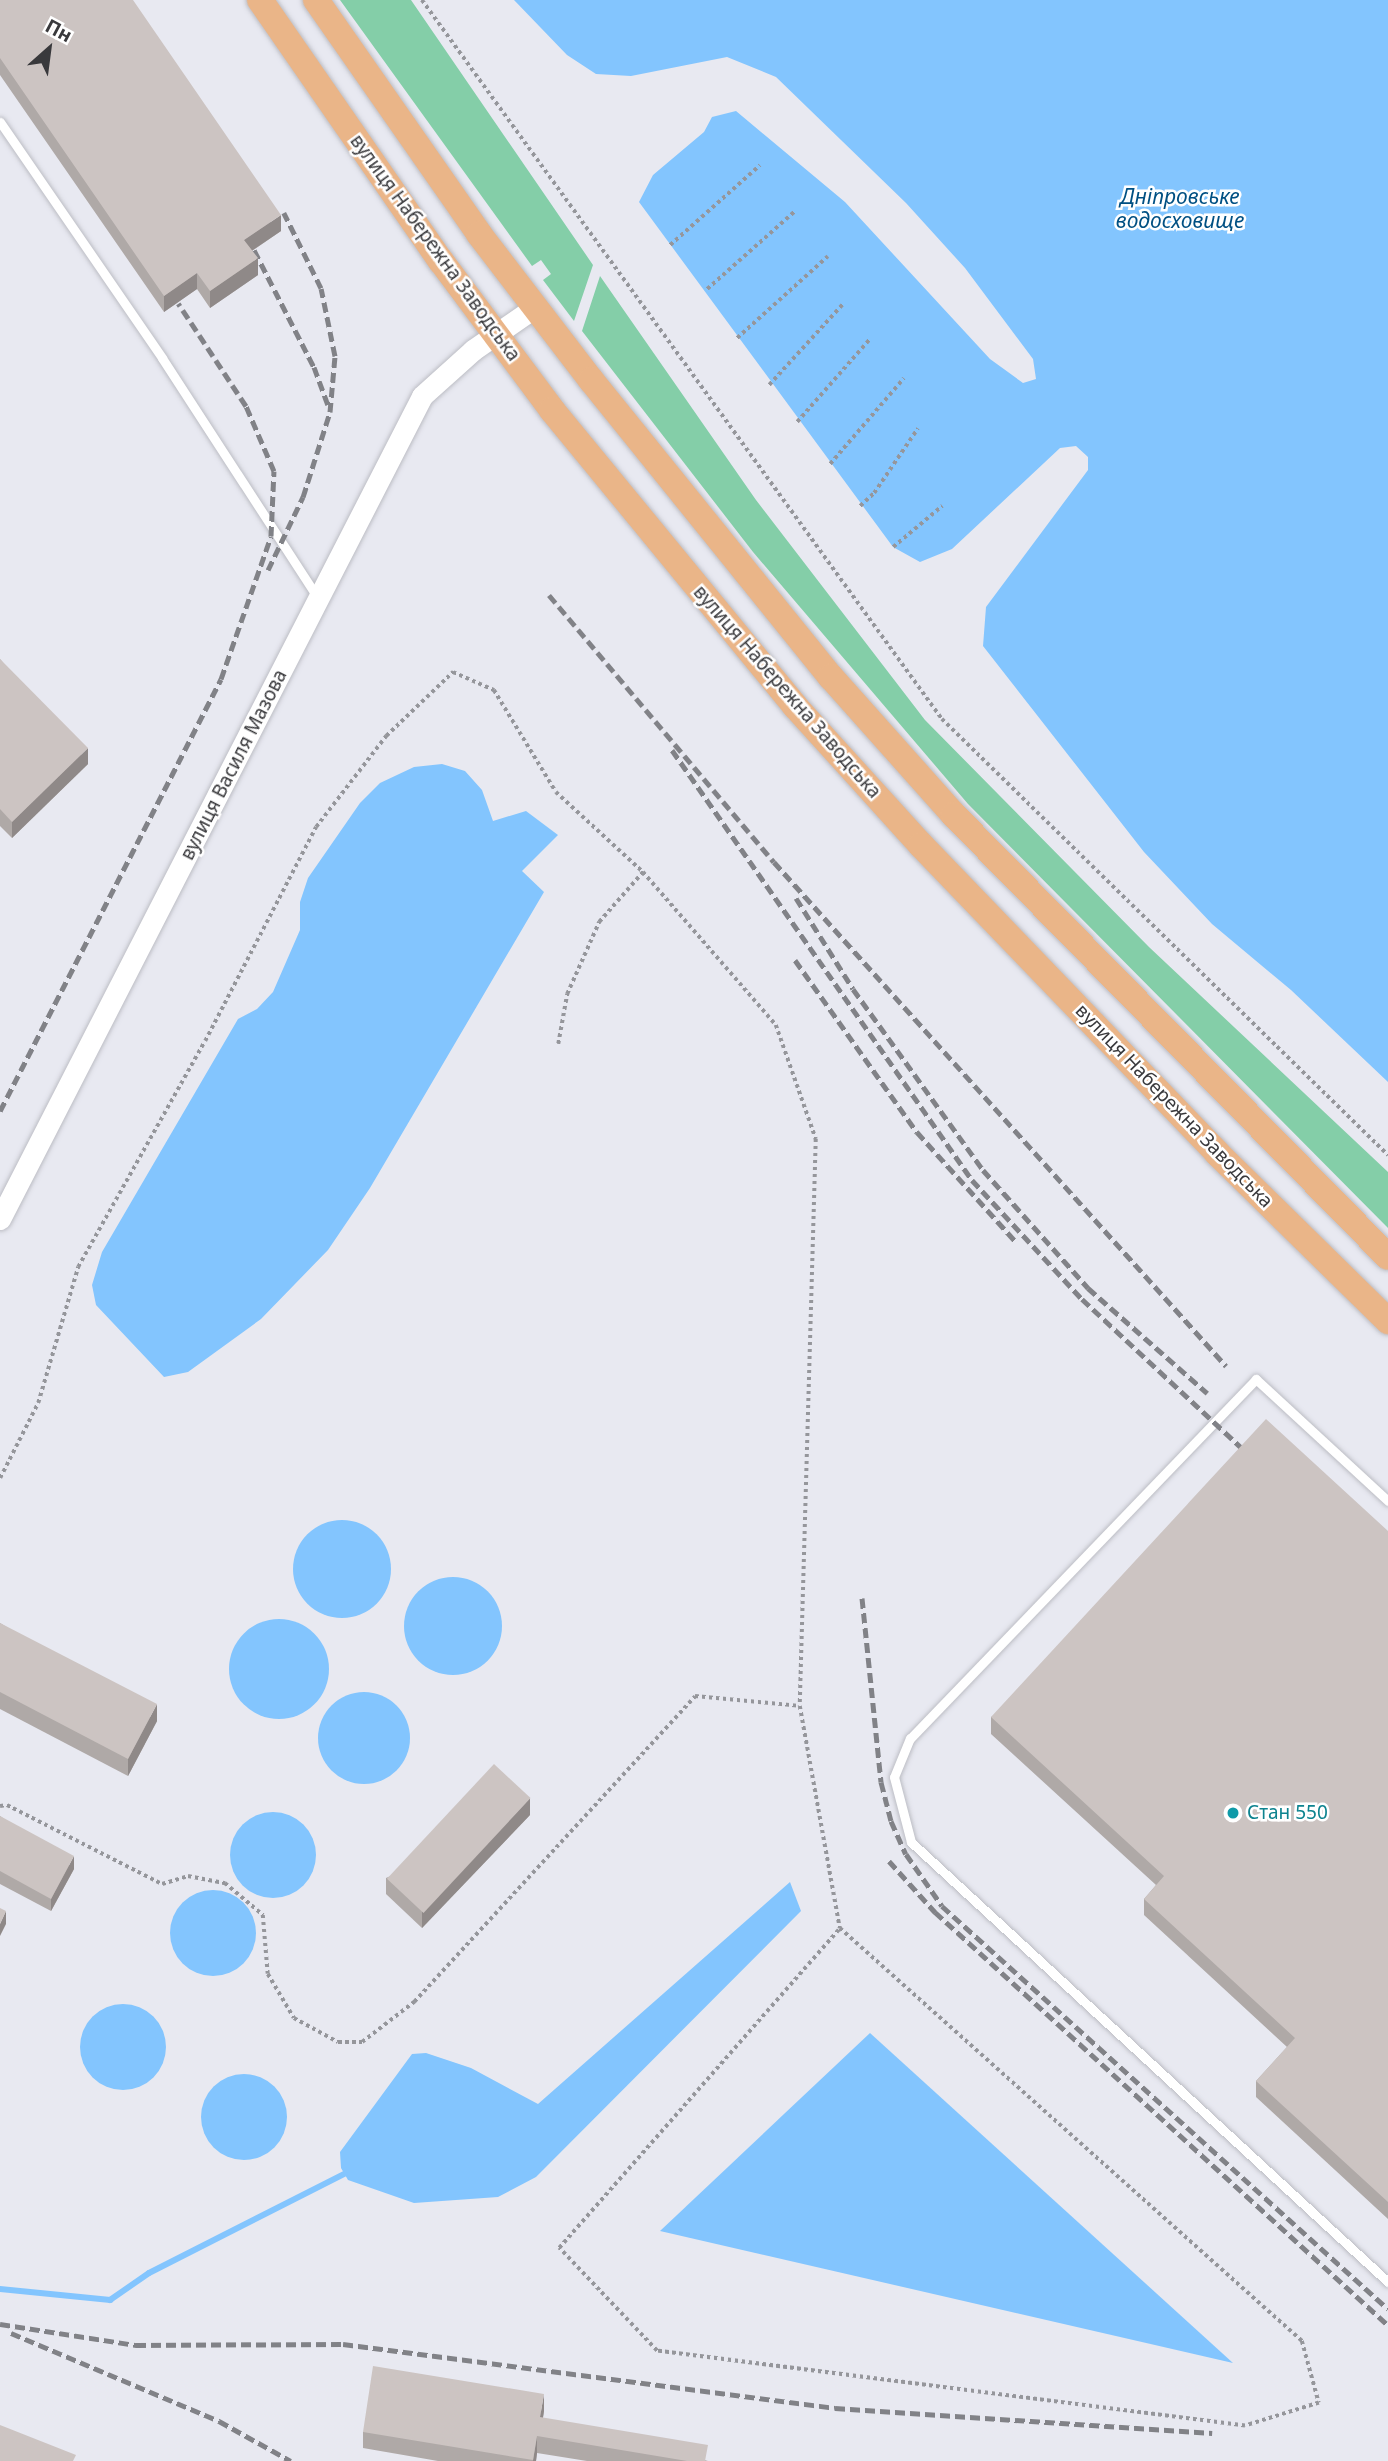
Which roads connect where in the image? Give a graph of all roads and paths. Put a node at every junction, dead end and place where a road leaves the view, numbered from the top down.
1 (260, 0) edge
2 (316, 0) edge
3 (422, 0) edge
4 (0, 122) edge
5 (760, 165) dead end
6 (794, 212) dead end
7 (670, 245) dead end
8 (828, 256) dead end
9 (707, 289) dead end
10 (843, 304) dead end
11 (535, 307) junction
12 (496, 334) junction
13 (737, 338) dead end
14 (869, 340) dead end
15 (904, 378) dead end
16 (769, 385) dead end
17 (797, 422) dead end
18 (918, 428) dead end
19 (830, 464) dead end
20 (860, 506) dead end
21 (942, 506) dead end
22 (892, 547) dead end
23 (318, 599) junction
24 (643, 872) junction
25 (558, 1044) dead end
26 (1388, 1155) edge
27 (0, 1219) edge
28 (1388, 1257) edge
29 (1388, 1321) edge
30 (0, 1478) edge
31 (1388, 1501) edge
32 (800, 1706) junction
33 (0, 1806) edge
34 (840, 1927) junction
35 (1388, 2282) edge

1 - 12 main road, вулиця Набережна Заводська
2 - 11 main road
3 - 26 path
4 - 23 lane
5 - 7 path
6 - 9 path
8 - 13 path
10 - 16 path
11 - 12 street, вулиця Василя Мазова
11 - 28 main road
12 - 23 street, вулиця Василя Мазова
12 - 29 main road, вулиця Набережна Заводська
14 - 17 path
15 - 19 path
18 - 20 path
21 - 22 path
23 - 27 street, вулиця Василя Мазова
24 - 25 path
24 - 30 path
24 - 32 path
31 - 35 lane
32 - 33 path
32 - 34 path
34 - 34 path

